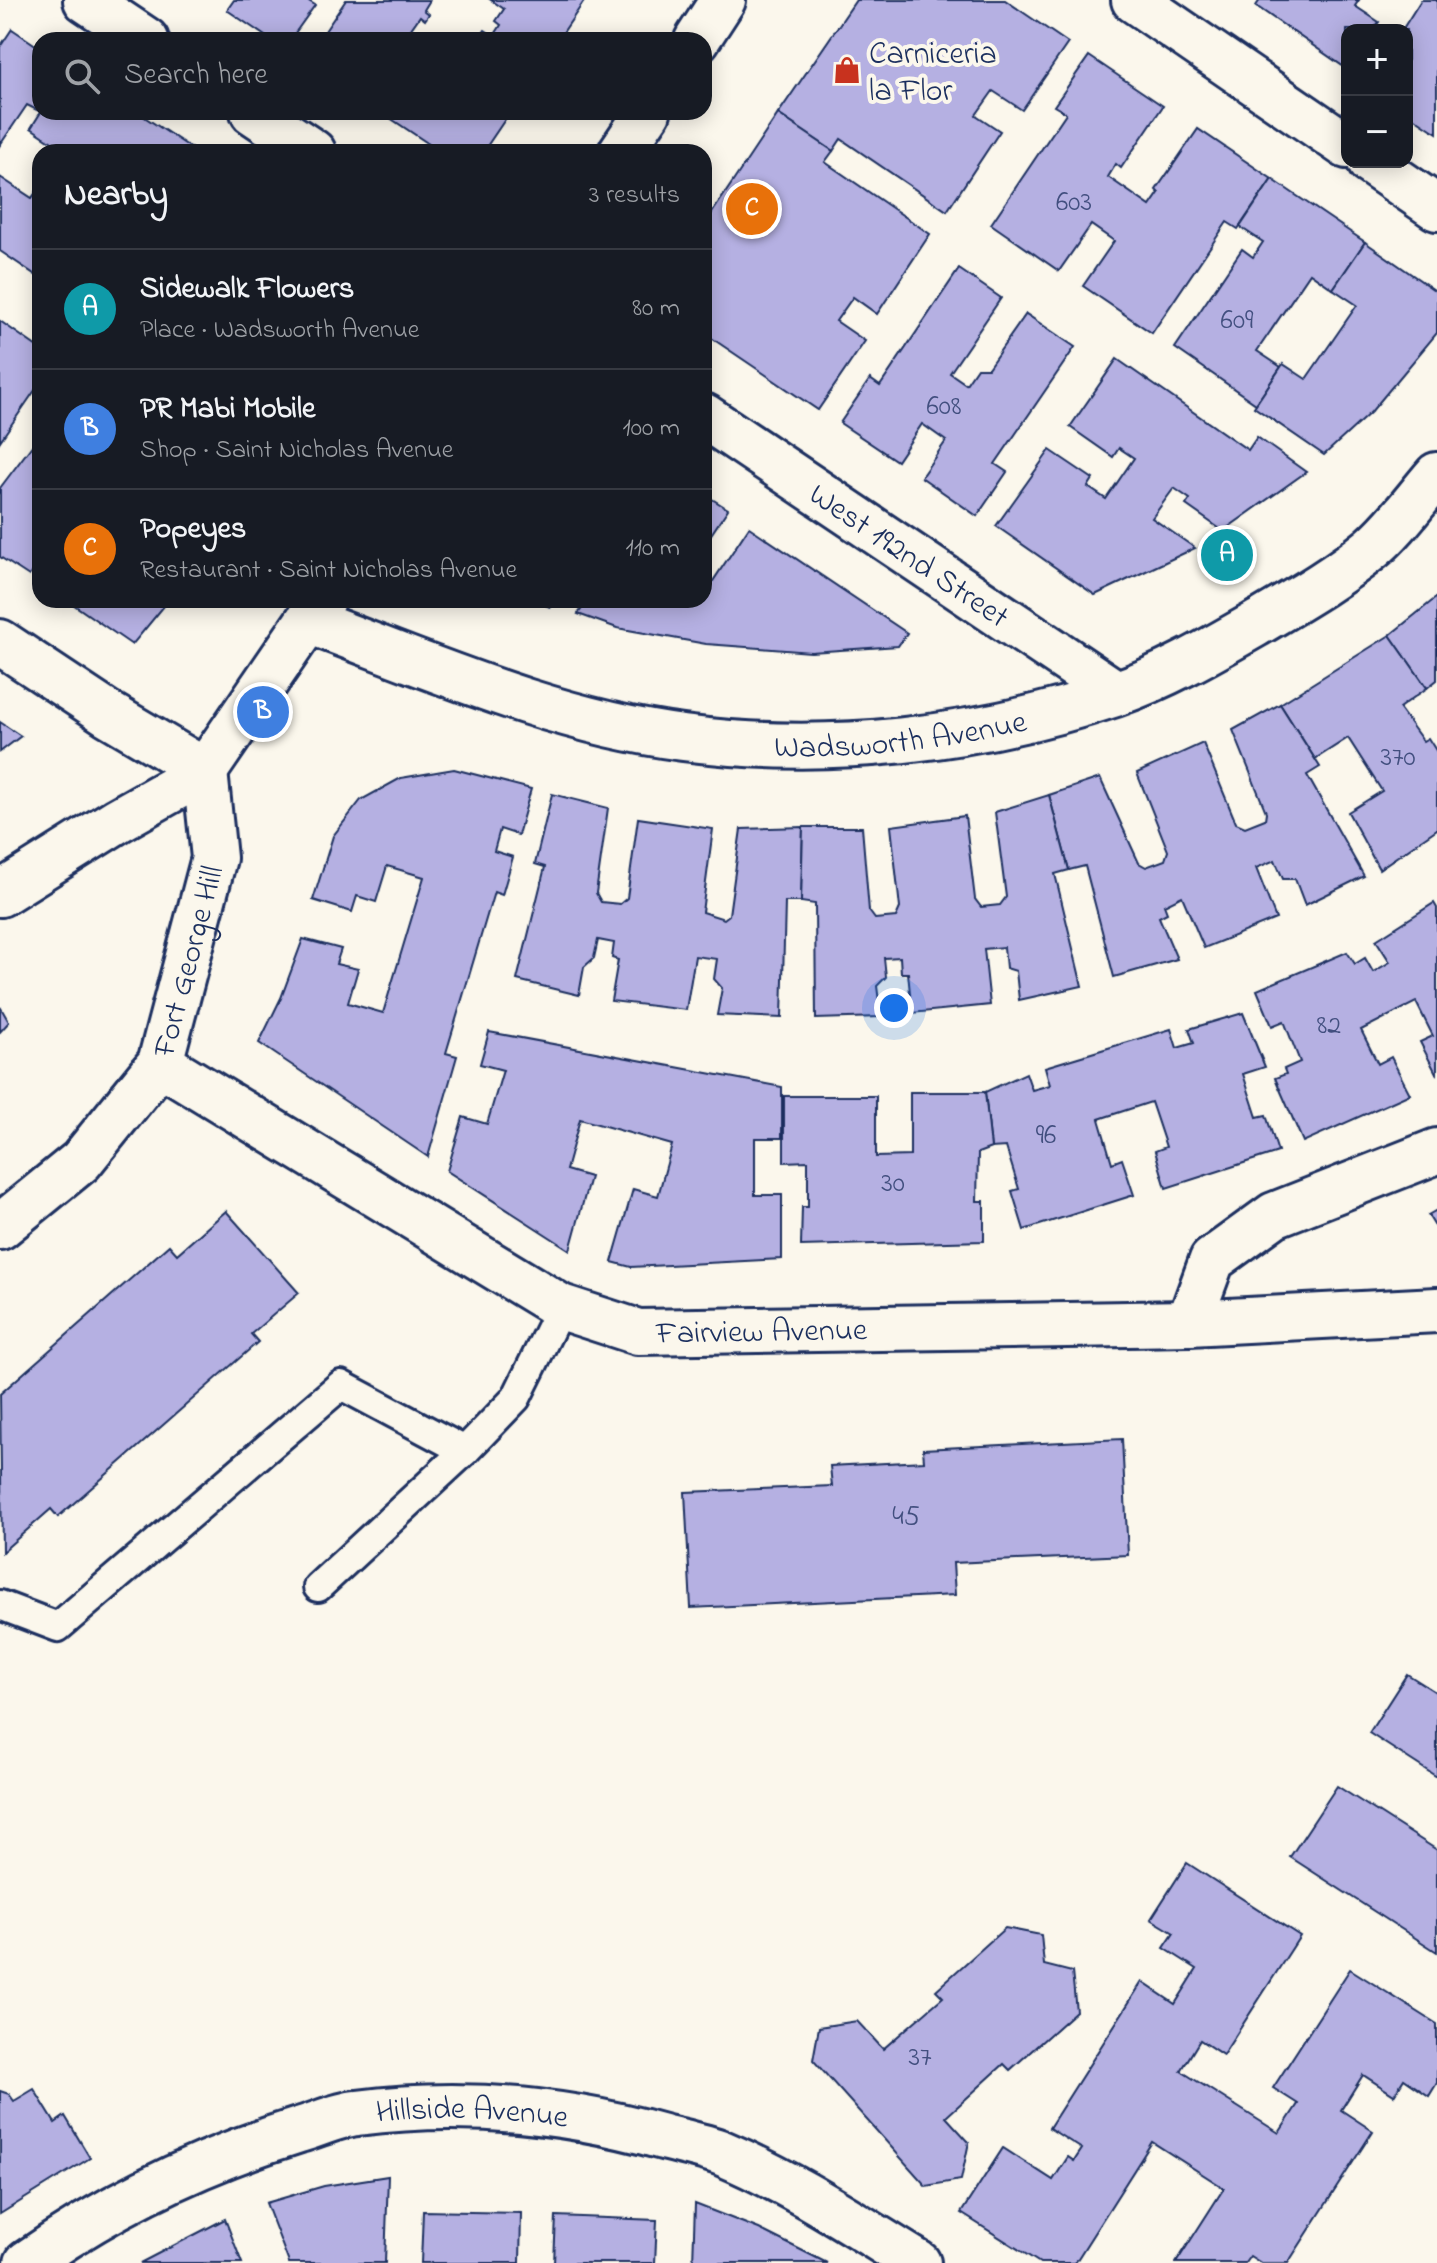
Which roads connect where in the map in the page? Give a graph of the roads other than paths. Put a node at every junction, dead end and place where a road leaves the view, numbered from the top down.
1 (86, 0) edge
2 (723, 0) edge
3 (1134, 0) edge
4 (134, 32) edge
5 (702, 32) edge
6 (265, 120) edge
7 (643, 120) edge
8 (1341, 142) edge
9 (301, 144) edge
10 (626, 144) edge
11 (1379, 168) edge
12 (1437, 208) edge
13 (712, 421) edge
14 (1437, 475) edge
15 (315, 610) edge
16 (0, 642) edge
17 (1116, 693) junction
18 (205, 771) junction
19 (0, 894) edge
20 (160, 1063) junction
21 (1437, 1151) edge
22 (0, 1227) edge
23 (561, 1307) junction
24 (1437, 1310) edge
25 (1189, 1323) junction
26 (465, 1451) junction
27 (318, 1587) dead end
28 (0, 1605) edge
29 (27, 2263) edge
30 (918, 2263) edge

1 - 4 street
2 - 5 street
3 - 8 street
6 - 9 street
7 - 10 street
11 - 12 street
13 - 17 street, West 192nd Street
14 - 17 street, Wadsworth Avenue
15 - 17 street, Wadsworth Avenue
15 - 18 street
16 - 18 street
18 - 19 street
18 - 20 street, Fort George Hill
20 - 22 street, Fort George Hill
20 - 23 street, Fairview Avenue
21 - 25 street
23 - 25 street, Fairview Avenue
23 - 26 lane
24 - 25 street, Fairview Avenue
26 - 27 lane
26 - 28 lane
29 - 30 street, Hillside Avenue

